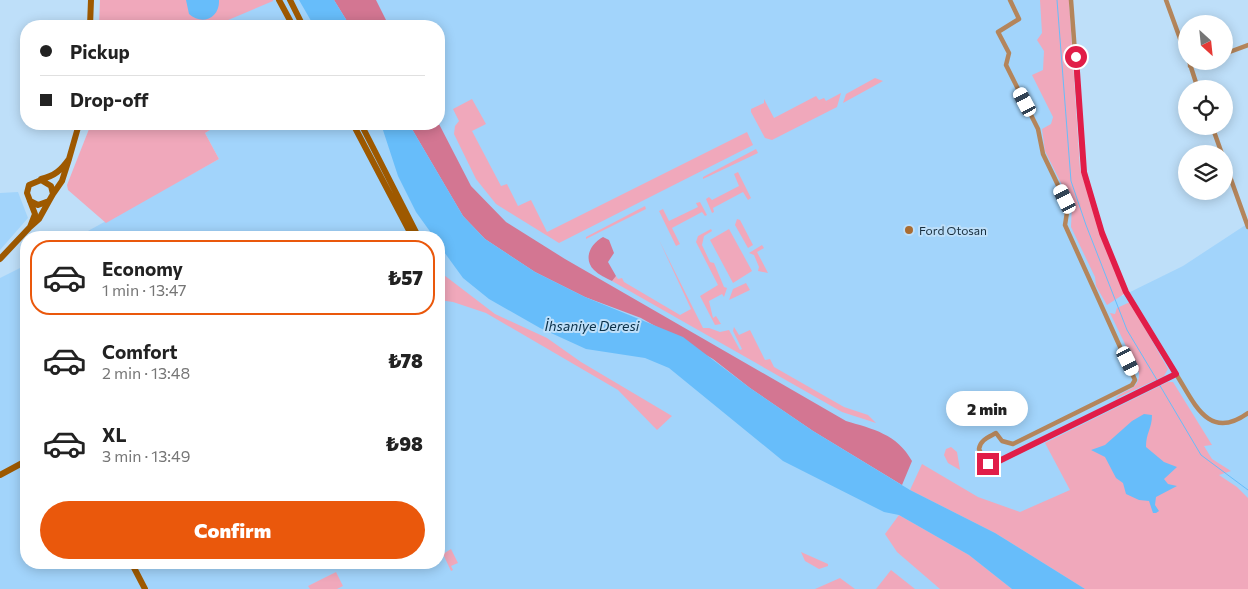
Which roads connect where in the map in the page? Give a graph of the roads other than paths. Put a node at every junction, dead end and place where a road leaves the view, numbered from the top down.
1 (91, 0) edge
2 (279, 0) edge
3 (290, 0) edge
4 (1010, 0) edge
5 (1072, 0) edge
6 (1166, 0) edge
7 (90, 20) edge
8 (290, 20) edge
9 (300, 20) edge
10 (1178, 33) edge
11 (1248, 45) edge
12 (1233, 51) edge
13 (77, 130) edge
14 (356, 130) edge
15 (364, 130) edge
16 (70, 159) junction
17 (41, 180) junction
18 (1233, 186) edge
19 (53, 194) junction
20 (30, 201) junction
21 (49, 201) junction
22 (30, 227) junction
23 (1248, 228) edge
24 (26, 231) edge
25 (408, 231) edge
26 (415, 231) edge
27 (20, 238) edge
28 (0, 259) edge
29 (1176, 374) junction
30 (1248, 413) edge
31 (20, 462) edge
32 (20, 463) edge
33 (0, 471) edge
34 (0, 475) edge
35 (134, 569) edge
36 (144, 589) edge

1 - 7 main road
2 - 8 main road
3 - 9 main road
4 - 29 street
5 - 29 street
6 - 10 street
11 - 12 street
13 - 16 main road
14 - 25 main road
15 - 26 main road
16 - 17 main road
16 - 19 main road
17 - 19 main road
17 - 20 main road
18 - 23 street
19 - 21 main road
20 - 21 main road
20 - 22 main road
21 - 22 main road
22 - 24 main road
27 - 28 main road
29 - 30 street
31 - 33 main road
32 - 34 main road
35 - 36 main road

